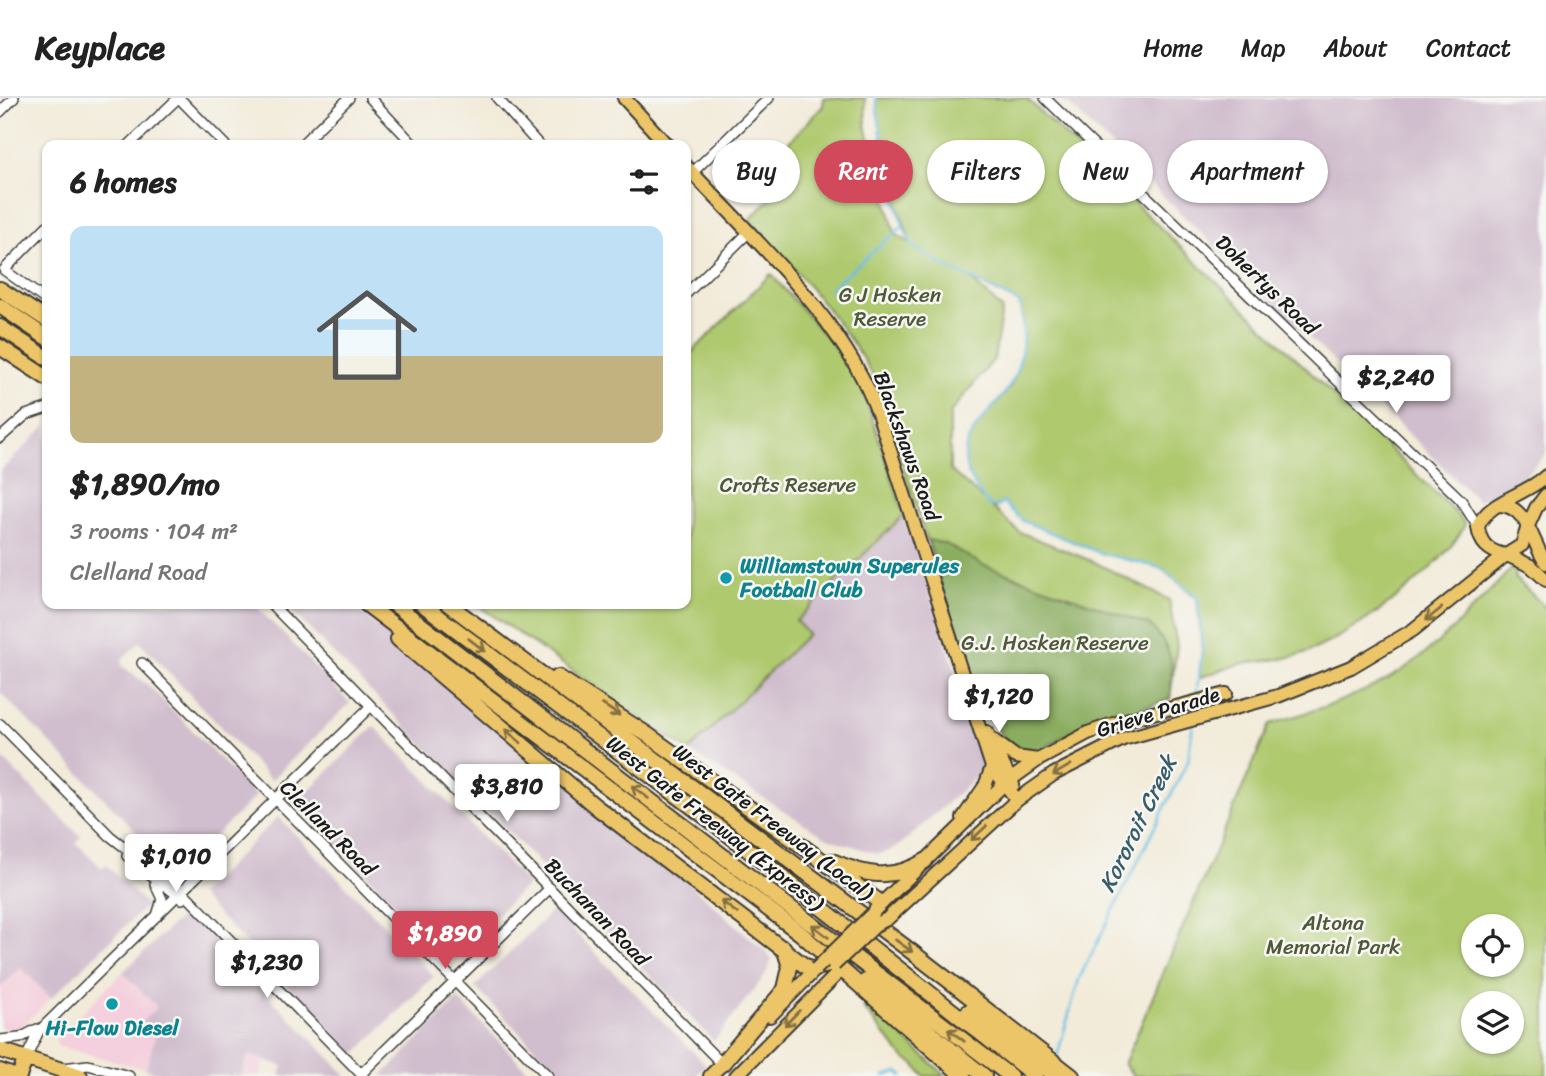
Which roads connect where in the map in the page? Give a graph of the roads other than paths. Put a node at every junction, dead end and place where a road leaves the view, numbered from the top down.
1 (14, 98) edge
2 (178, 98) edge
3 (349, 98) edge
4 (370, 98) edge
5 (497, 98) edge
6 (625, 98) edge
7 (769, 98) edge
8 (1045, 98) edge
9 (0, 111) edge
10 (135, 140) edge
11 (220, 140) edge
12 (306, 140) edge
13 (409, 140) edge
14 (535, 140) edge
15 (663, 140) edge
16 (691, 167) edge
17 (691, 171) edge
18 (42, 231) edge
19 (748, 233) junction
20 (0, 289) edge
21 (691, 289) edge
22 (42, 297) edge
23 (0, 306) edge
24 (42, 317) edge
25 (0, 327) edge
26 (42, 335) edge
27 (0, 347) edge
28 (42, 355) edge
29 (42, 375) edge
30 (42, 410) edge
31 (0, 438) edge
32 (1546, 476) edge
33 (1546, 495) edge
34 (1461, 499) junction
35 (1495, 506) junction
36 (1527, 528) junction
37 (1478, 529) junction
38 (1506, 555) junction
39 (1546, 563) edge
40 (1546, 580) edge
41 (276, 609) edge
42 (361, 609) edge
43 (373, 609) edge
44 (401, 609) edge
45 (429, 609) edge
46 (455, 609) edge
47 (508, 649) junction
48 (142, 663) dead end
49 (1226, 694) dead end
50 (371, 706) junction
51 (975, 710) junction
52 (0, 724) edge
53 (4, 732) edge
54 (990, 738) junction
55 (1038, 760) junction
56 (992, 767) junction
57 (1007, 782) junction
58 (1017, 800) junction
59 (277, 801) junction
60 (957, 828) junction
61 (110, 836) junction
62 (793, 842) junction
63 (925, 861) junction
64 (142, 871) junction
65 (550, 888) junction
66 (180, 894) junction
67 (878, 908) junction
68 (887, 919) junction
69 (152, 923) junction
70 (800, 933) junction
71 (784, 948) junction
72 (837, 968) junction
73 (816, 969) junction
74 (456, 982) junction
75 (45, 1025) junction
76 (0, 1040) edge
77 (0, 1050) edge
78 (1024, 1053) junction
79 (29, 1059) junction
80 (722, 1064) junction
81 (58, 1069) junction
82 (0, 1071) edge
83 (362, 1075) edge
84 (17, 1076) edge
85 (31, 1076) edge
86 (80, 1076) edge
87 (129, 1076) edge
88 (548, 1076) edge
89 (710, 1076) edge
90 (735, 1076) edge
91 (963, 1076) edge
92 (984, 1076) edge
93 (1010, 1076) edge
94 (1035, 1076) edge
95 (1055, 1076) edge
96 (1072, 1076) edge

1 - 9 street
2 - 10 street
2 - 11 street
3 - 12 street
4 - 13 street
5 - 14 street
6 - 15 main road
7 - 16 street
8 - 34 street, Dohertys Road
17 - 19 main road, Blackshaws Road
18 - 22 street
19 - 21 street
19 - 51 main road, Blackshaws Road
20 - 24 highway
23 - 26 highway
25 - 28 highway
27 - 29 highway
30 - 31 street
32 - 35 main road
33 - 36 main road
34 - 35 street
34 - 37 street, Dohertys Road
35 - 36 main road
35 - 37 main road
36 - 38 main road
36 - 39 main road
37 - 38 main road
38 - 40 main road
38 -> 58 main road, Grieve Parade
41 - 50 street, Buchanan Road
71 -> 42 highway
43 - 70 highway
93 -> 44 highway, West Gate Freeway (Express)
45 -> 78 highway, West Gate Freeway (Express)
46 - 47 highway, West Gate Freeway (Local)
47 -> 62 highway
47 -> 78 highway, West Gate Freeway (Local)
48 - 59 street, Clelland Road
49 - 55 main road, Grieve Parade
50 - 59 street
50 - 65 street, Buchanan Road
51 - 54 main road, Blackshaws Road
51 - 56 main road, Blackshaws Road
52 - 53 street
53 - 61 street
54 - 55 main road
54 - 57 main road, Blackshaws Road
55 - 57 main road, Grieve Parade
56 - 57 main road, Blackshaws Road
56 - 60 main road
57 - 58 main road
57 - 60 main road, Grieve Parade
58 -> 68 main road, Grieve Parade
59 - 66 street
59 - 74 street, Clelland Road
60 - 63 main road, Grieve Parade
61 - 64 street
61 - 66 street
62 - 63 highway
62 - 67 highway
63 - 67 main road, Grieve Parade
64 - 66 street
64 - 69 street
65 - 74 street
65 - 80 street, Buchanan Road
66 - 69 street
66 - 83 street
67 - 68 main road
67 - 73 main road, Grieve Parade, bridge
68 - 72 main road, Grieve Parade
69 - 75 street
70 - 91 highway
70 - 92 highway
71 - 73 highway
71 - 80 highway
72 - 73 main road
72 -> 90 main road, Grieve Parade
73 - 80 main road, Grieve Parade
74 - 83 street
74 - 88 street, Clelland Road
75 - 76 street
75 - 79 street
77 - 79 highway
78 - 94 highway, West Gate Freeway (Express)
78 - 95 highway
78 - 96 highway, West Gate Freeway (Local)
79 - 81 highway
79 - 84 highway
79 - 85 highway
80 - 89 main road, Grieve Parade
80 - 90 main road
81 - 86 highway
81 - 87 street
82 - 84 highway

